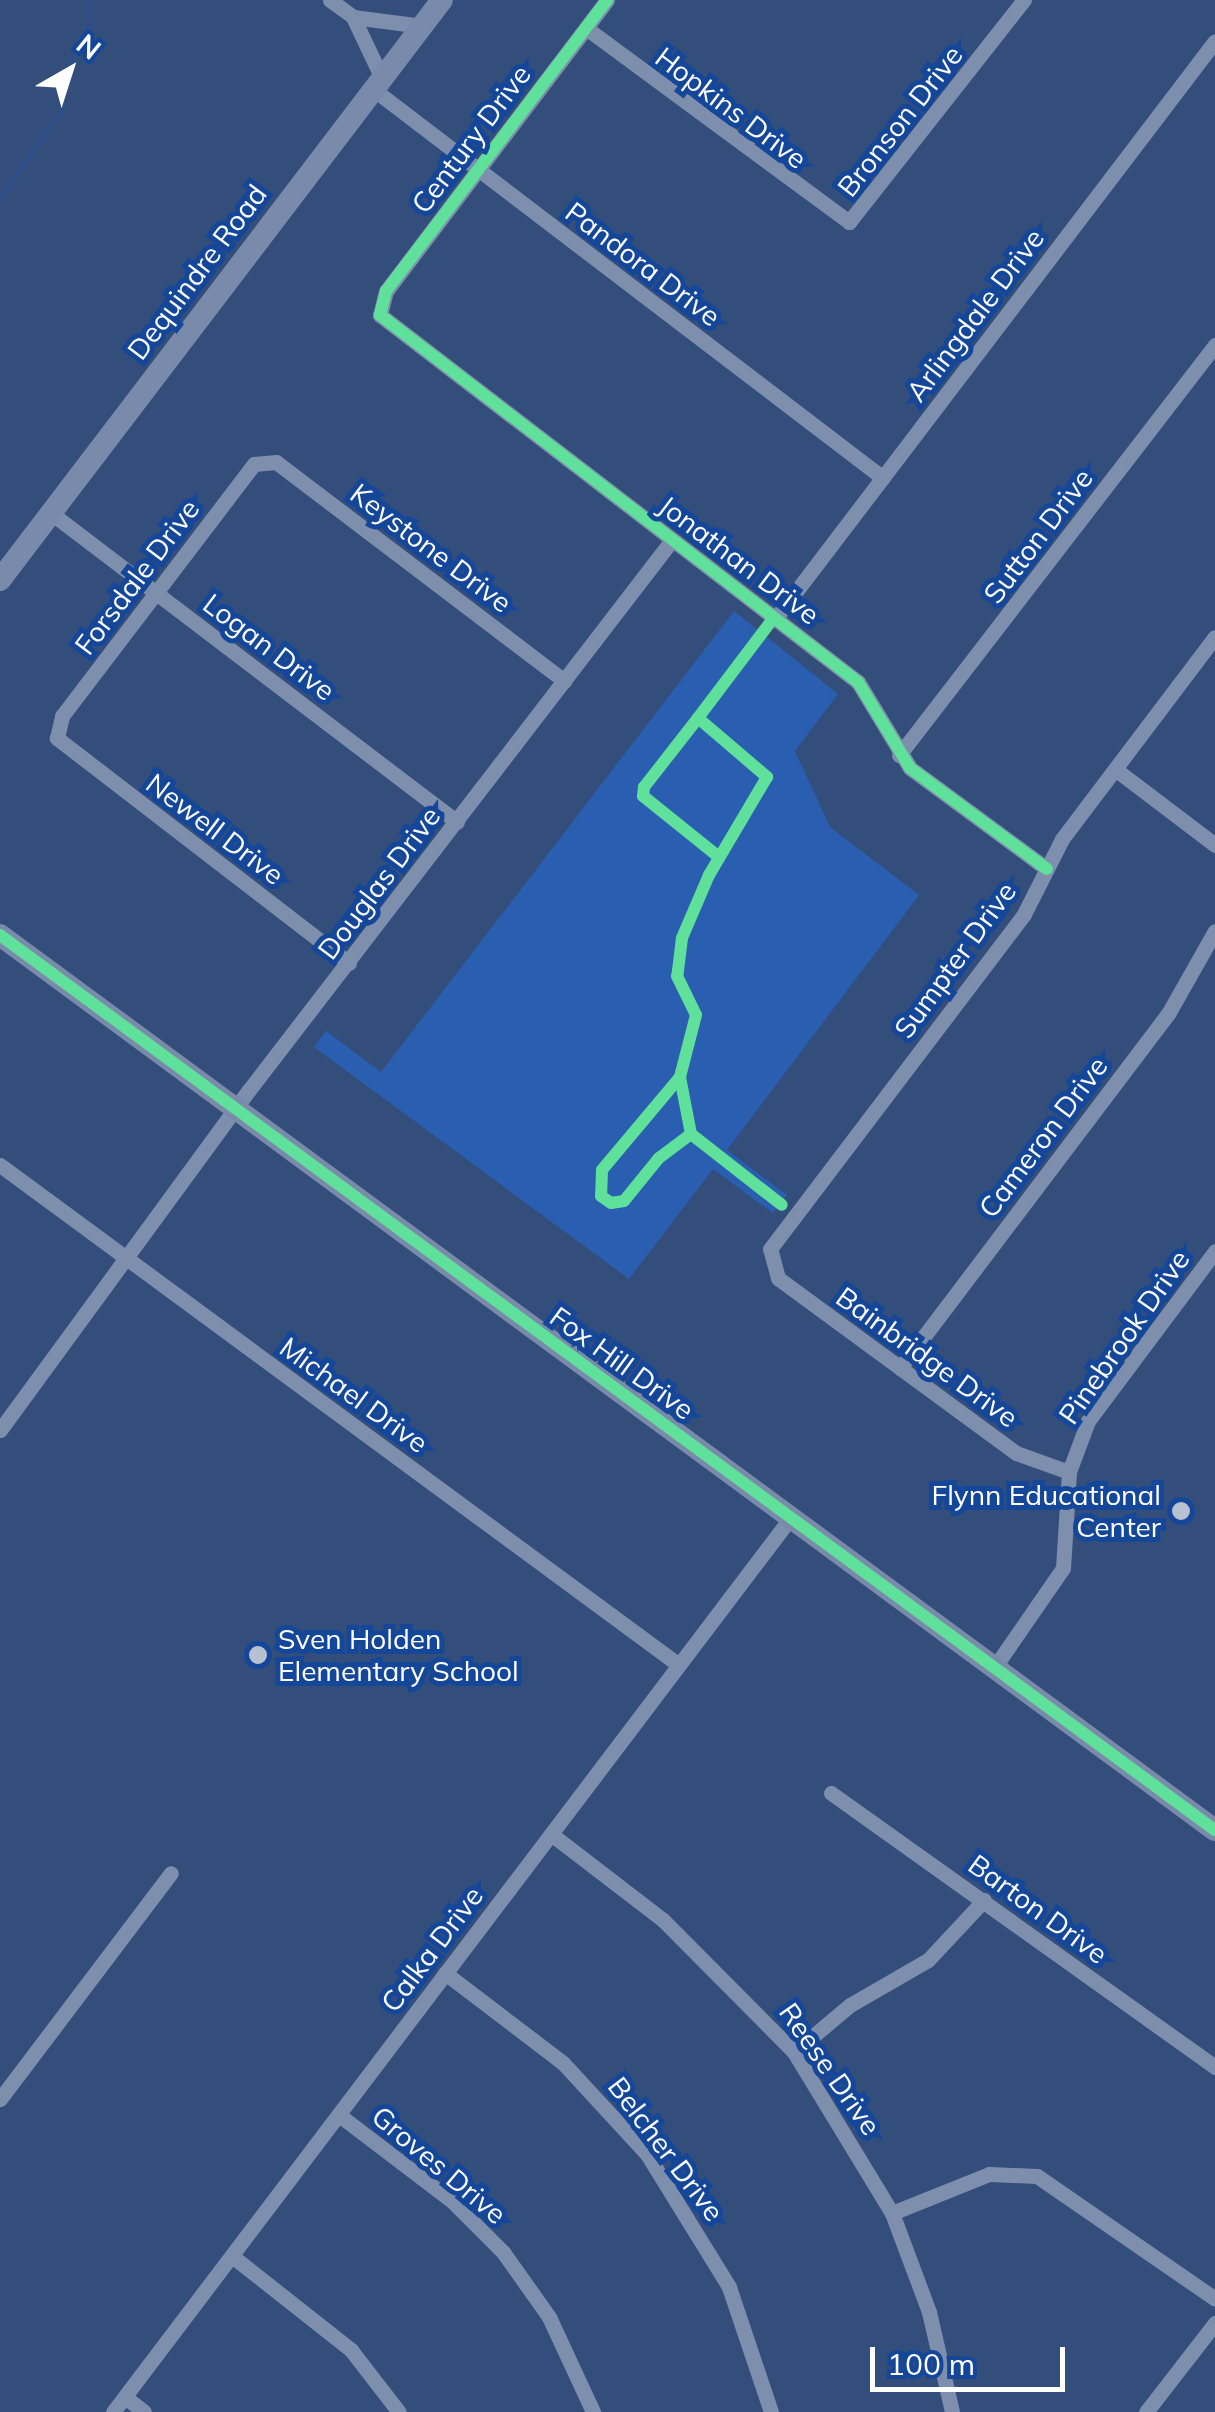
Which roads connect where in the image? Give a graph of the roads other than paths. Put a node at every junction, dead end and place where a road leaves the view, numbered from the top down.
1 (330, 0) edge
2 (442, 0) edge
3 (608, 0) edge
4 (1024, 0) edge
5 (353, 18) junction
6 (422, 26) junction
7 (586, 28) junction
8 (1215, 41) edge
9 (378, 84) junction
10 (479, 170) junction
11 (849, 222) joint
12 (379, 309) joint
13 (1215, 344) edge
14 (265, 458) joint
15 (883, 478) junction
16 (51, 512) junction
17 (672, 540) junction
18 (0, 580) edge
19 (156, 592) junction
20 (775, 619) junction
21 (1215, 637) edge
22 (564, 681) junction
23 (56, 732) joint
24 (898, 755) junction
25 (1116, 769) junction
26 (457, 822) junction
27 (1215, 844) edge
28 (1046, 869) junction
29 (1215, 931) edge
30 (0, 935) edge
31 (349, 963) junction
32 (235, 1109) junction
33 (0, 1165) edge
34 (1215, 1252) edge
35 (126, 1258) junction
36 (769, 1262) joint
37 (900, 1368) junction
38 (0, 1426) edge
39 (1069, 1472) junction
40 (790, 1517) junction
41 (678, 1665) junction
42 (994, 1668) junction
43 (831, 1793) dead end
44 (1215, 1830) edge
45 (551, 1834) junction
46 (171, 1873) dead end
47 (984, 1900) junction
48 (445, 1973) junction
49 (794, 2052) junction
50 (1215, 2067) edge
51 (0, 2099) edge
52 (339, 2115) junction
53 (892, 2213) junction
54 (232, 2256) junction
55 (1215, 2299) edge
56 (1215, 2323) edge
57 (124, 2397) junction
58 (113, 2412) edge
59 (144, 2412) edge
60 (399, 2412) edge
61 (593, 2412) edge
62 (771, 2412) edge
63 (952, 2412) edge
64 (1146, 2412) edge

1 - 5 street
2 - 6 street, Dequindre Road
3 - 7 street, Century Drive
4 - 11 street, Bronson Drive
5 - 6 street
5 - 9 street
6 - 9 street, Dequindre Road
7 - 10 street, Century Drive
7 - 11 street, Hopkins Drive
8 - 15 street, Arlingdale Drive
9 - 10 street, Pandora Drive
9 - 16 street, Dequindre Road
10 - 12 street, Century Drive
10 - 15 street, Pandora Drive
12 - 17 street, Jonathan Drive
13 - 24 street, Sutton Drive
14 - 19 street, Forsdale Drive
14 - 22 street, Keystone Drive
15 - 20 street, Arlingdale Drive
16 - 18 street, Dequindre Road
16 - 19 street, Logan Drive
17 - 20 street, Jonathan Drive
17 - 22 street, Douglas Drive
19 - 23 street, Forsdale Drive
19 - 26 street, Logan Drive
20 - 24 street, Jonathan Drive
21 - 25 street, Sumpter Drive
22 - 26 street, Douglas Drive
23 - 31 street, Newell Drive
24 - 28 street, Jonathan Drive
25 - 27 street
25 - 28 street, Sumpter Drive
26 - 31 street, Douglas Drive
28 - 36 street, Sumpter Drive
29 - 37 street, Cameron Drive
30 - 32 street, Fox Hill Drive
31 - 32 street, Douglas Drive
32 - 35 street, Douglas Drive
32 - 40 street, Fox Hill Drive
33 - 35 street, Michael Drive
34 - 39 street, Pinebrook Drive
35 - 38 street, Douglas Drive
35 - 41 street, Michael Drive
36 - 37 street, Bainbridge Drive
37 - 39 street, Bainbridge Drive
39 - 42 street, Pinebrook Drive
40 - 41 street, Calka Drive
40 - 42 street, Fox Hill Drive
41 - 45 street, Calka Drive
42 - 44 street, Fox Hill Drive
43 - 47 street, Barton Drive
45 - 48 street, Calka Drive
45 - 49 street, Reese Drive
46 - 51 street
47 - 49 street
47 - 50 street, Barton Drive
48 - 52 street, Calka Drive
48 - 62 street, Belcher Drive
49 - 53 street, Reese Drive
52 - 54 street, Calka Drive
52 - 61 street, Groves Drive
53 - 55 street
53 - 63 street, Reese Drive
54 - 57 street, Calka Drive
54 - 60 street
56 - 64 street
57 - 58 street, Calka Drive
57 - 59 street

